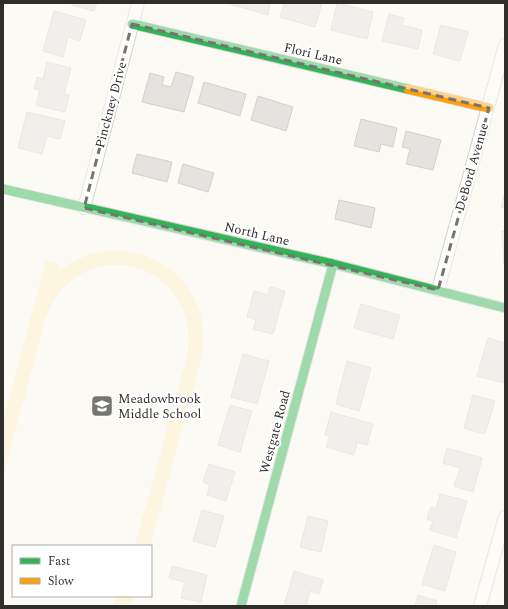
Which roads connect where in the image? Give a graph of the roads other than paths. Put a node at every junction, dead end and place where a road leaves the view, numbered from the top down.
1 (138, 3) edge
2 (132, 24) junction
3 (505, 45) edge
4 (489, 108) junction
5 (3, 189) edge
6 (84, 208) junction
7 (333, 264) junction
8 (438, 290) junction
9 (505, 308) edge
10 (505, 517) edge
11 (241, 606) edge
12 (480, 606) edge

1 - 2 street, Pinckney Drive
2 - 4 street, Flori Lane
2 - 6 street, Pinckney Drive
3 - 4 street, DeBord Avenue
4 - 8 street, DeBord Avenue
5 - 6 street, North Lane
6 - 7 street, North Lane
7 - 8 street, North Lane
7 - 11 street, Westgate Road
8 - 9 street, North Lane
10 - 12 street

